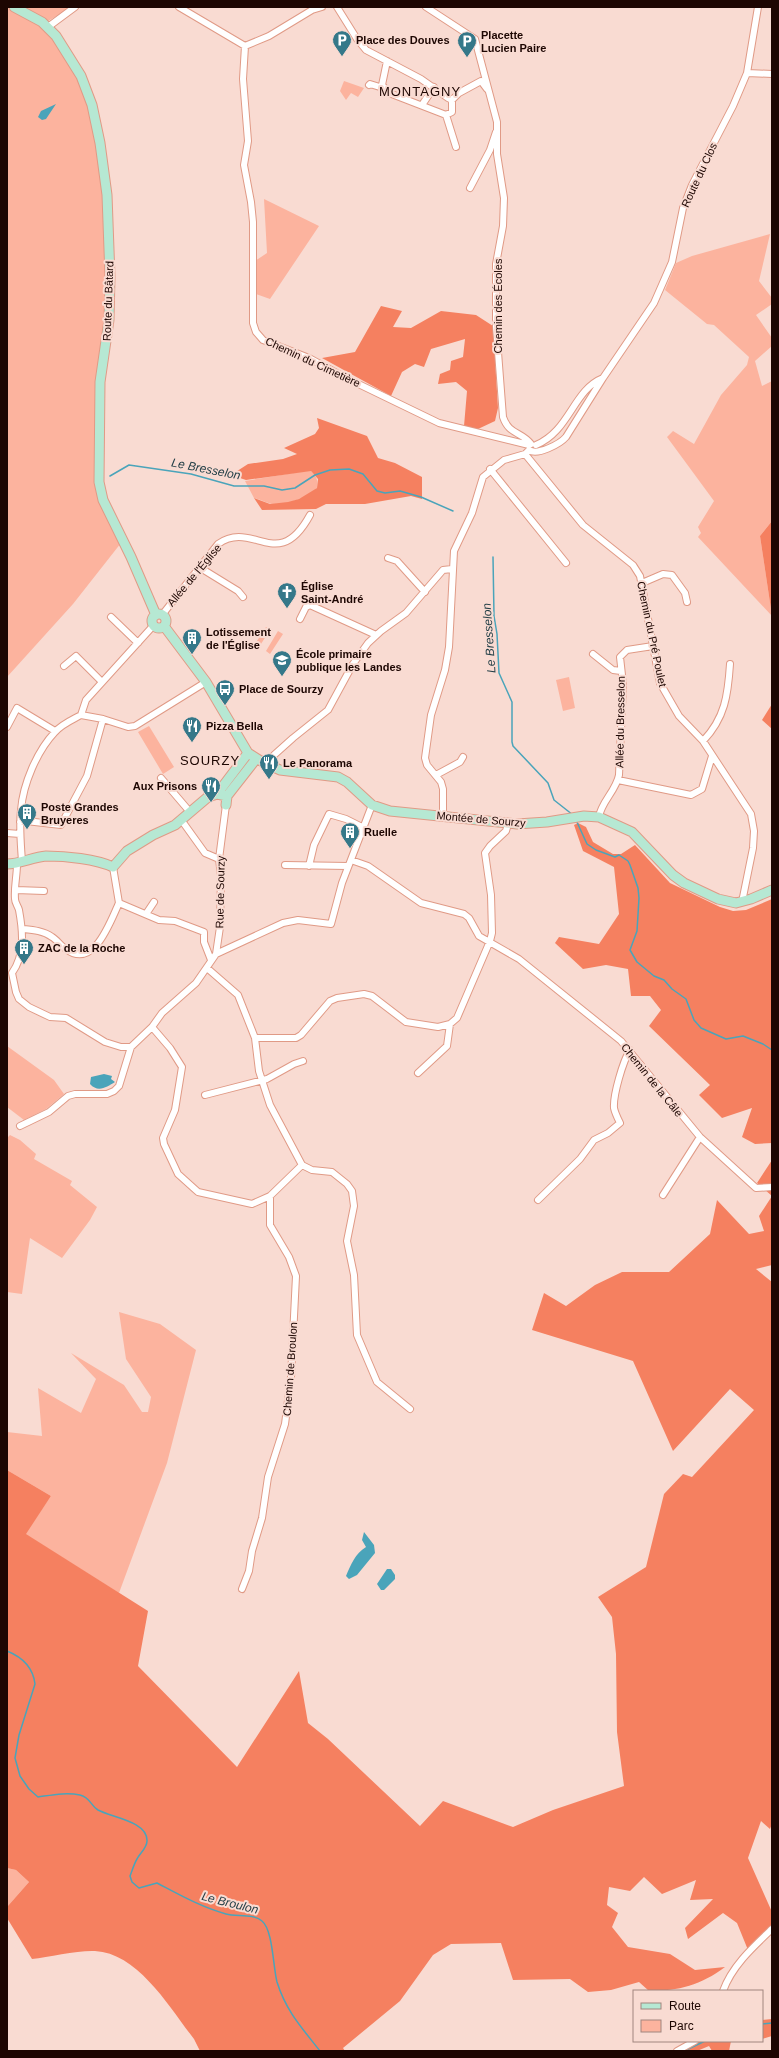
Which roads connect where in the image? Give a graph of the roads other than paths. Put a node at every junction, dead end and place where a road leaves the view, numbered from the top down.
1 (14, 7) edge
2 (75, 7) edge
3 (179, 7) edge
4 (322, 7) edge
5 (337, 7) edge
6 (426, 7) edge
7 (758, 7) edge
8 (48, 26) junction
9 (245, 46) junction
10 (384, 60) junction
11 (482, 62) junction
12 (747, 74) junction
13 (772, 74) edge
14 (481, 81) junction
15 (369, 85) dead end
16 (434, 87) junction
17 (383, 88) junction
18 (489, 91) junction
19 (452, 100) junction
20 (422, 105) junction
21 (446, 115) junction
22 (497, 131) junction
23 (456, 147) dead end
24 (470, 188) dead end
25 (603, 378) junction
26 (531, 448) junction
27 (490, 469) junction
28 (310, 514) dead end
29 (388, 558) dead end
30 (566, 563) dead end
31 (198, 567) junction
32 (452, 569) junction
33 (642, 583) junction
34 (424, 592) junction
35 (243, 597) dead end
36 (687, 602) dead end
37 (159, 615) junction
38 (111, 617) dead end
39 (300, 619) dead end
40 (153, 626) junction
41 (164, 626) junction
42 (376, 635) junction
43 (138, 643) junction
44 (653, 646) junction
45 (593, 654) dead end
46 (730, 664) dead end
47 (64, 666) dead end
48 (621, 671) junction
49 (102, 682) junction
50 (206, 682) junction
51 (81, 715) junction
52 (103, 719) junction
53 (7, 727) edge
54 (55, 731) junction
55 (703, 741) junction
56 (252, 756) junction
57 (712, 756) junction
58 (463, 757) dead end
59 (267, 765) junction
60 (436, 775) junction
61 (161, 778) dead end
62 (618, 780) junction
63 (212, 795) junction
64 (226, 801) junction
65 (372, 805) junction
66 (190, 812) junction
67 (443, 816) junction
68 (599, 817) junction
69 (182, 821) junction
70 (20, 822) junction
71 (508, 824) junction
72 (362, 827) junction
73 (7, 833) edge
74 (20, 834) junction
75 (219, 859) junction
76 (350, 860) junction
77 (19, 863) junction
78 (7, 864) edge
79 (285, 865) dead end
80 (309, 866) junction
81 (348, 866) junction
82 (113, 867) junction
83 (16, 890) junction
84 (772, 890) edge
85 (44, 891) dead end
86 (154, 902) dead end
87 (742, 902) junction
88 (119, 903) junction
89 (146, 914) junction
90 (23, 929) junction
91 (490, 941) junction
92 (216, 954) junction
93 (211, 960) junction
94 (207, 968) junction
95 (9, 973) edge
96 (450, 1024) junction
97 (152, 1027) junction
98 (255, 1038) junction
99 (131, 1047) junction
100 (630, 1050) junction
101 (303, 1061) dead end
102 (418, 1073) dead end
103 (261, 1081) junction
104 (205, 1095) dead end
105 (20, 1126) dead end
106 (700, 1137) junction
107 (302, 1165) junction
108 (772, 1187) edge
109 (664, 1195) dead end
110 (270, 1196) junction
111 (538, 1200) dead end
112 (410, 1409) dead end
113 (242, 1589) dead end
114 (772, 1928) edge
115 (724, 1990) edge
116 (692, 2042) edge
117 (677, 2051) edge

1 - 8 street, Route du Bâtard
2 - 8 street
3 - 9 street
4 - 9 street
5 - 10 street
6 - 11 street, Chemin des Écoles
7 - 12 street, Route du Clos
8 - 37 street, Route du Bâtard
9 - 26 street, Chemin du Cimetière
10 - 16 street
10 - 17 street
11 - 14 street
11 - 18 street, Chemin des Écoles
12 - 13 street
12 - 25 street, Route du Clos
14 - 18 street
14 - 19 street
15 - 17 street
16 - 19 street
16 - 20 street
17 - 20 street
18 - 22 street, Chemin des Écoles
19 - 21 street
20 - 21 street
21 - 23 street
22 - 24 street
22 - 26 street, Chemin des Écoles
25 - 26 street, Route du Clos
25 - 26 street, Route du Clos
26 - 27 street
26 - 33 street, Chemin du Pré Poulet
27 - 30 street
27 - 32 street
28 - 31 street, Allée de l'Église
29 - 34 street
31 - 35 street
31 - 37 street, Allée de l'Église
32 - 34 street
32 - 60 street
33 - 36 street
33 - 44 street, Chemin du Pré Poulet
34 - 42 street
37 - 40 street
37 - 41 street
38 - 43 street
39 - 42 street
40 - 41 street
40 - 43 street
41 - 50 street
42 - 59 street
43 - 49 street
44 - 48 street, Allée du Bresselon
44 - 55 street, Chemin du Pré Poulet
45 - 48 street
46 - 55 street
47 - 49 street
48 - 62 street, Allée du Bresselon
49 - 51 street
50 - 52 street
50 - 56 street
51 - 52 street
51 - 54 street
52 - 70 street
53 - 54 street
54 - 70 street
55 - 57 street, Chemin du Pré Poulet
56 - 59 street
56 - 63 street
56 - 64 street
57 - 62 street
57 - 87 street, Chemin du Pré Poulet
58 - 60 street
59 - 65 street, Montée de Sourzy
60 - 67 street
61 - 66 street
62 - 68 street, Allée du Bresselon
63 - 64 street
63 - 66 street
64 - 75 street, Rue de Sourzy
65 - 67 street, Montée de Sourzy
65 - 72 street
66 - 69 street
67 - 71 street, Montée de Sourzy
68 - 71 street, Montée de Sourzy
68 - 87 street, Montée de Sourzy
69 - 75 street
69 - 82 street
70 - 74 street
71 - 91 street
72 - 76 street
72 - 80 street
73 - 74 street
74 - 77 street
75 - 92 street, Rue de Sourzy
76 - 81 street
76 - 91 street, Chemin de la Câle
77 - 78 street
77 - 82 street
77 - 83 street
79 - 80 street
80 - 81 street
81 - 92 street
82 - 88 street
83 - 85 street
83 - 90 street
84 - 87 street, Montée de Sourzy
86 - 89 street
88 - 89 street
88 - 90 street
89 - 93 street
90 - 95 street
91 - 96 street
91 - 100 street, Chemin de la Câle
92 - 93 street
93 - 94 street
94 - 97 street
94 - 98 street
95 - 99 street
96 - 98 street
96 - 102 street
97 - 99 street
97 - 110 street
98 - 103 street
99 - 105 street
100 - 106 street, Chemin de la Câle
100 - 111 street
101 - 103 street
103 - 104 street
103 - 107 street
106 - 108 street, Chemin de la Câle
106 - 109 street
107 - 110 street
107 - 112 street
110 - 113 street, Chemin de Broulon
114 - 115 street
116 - 117 street

